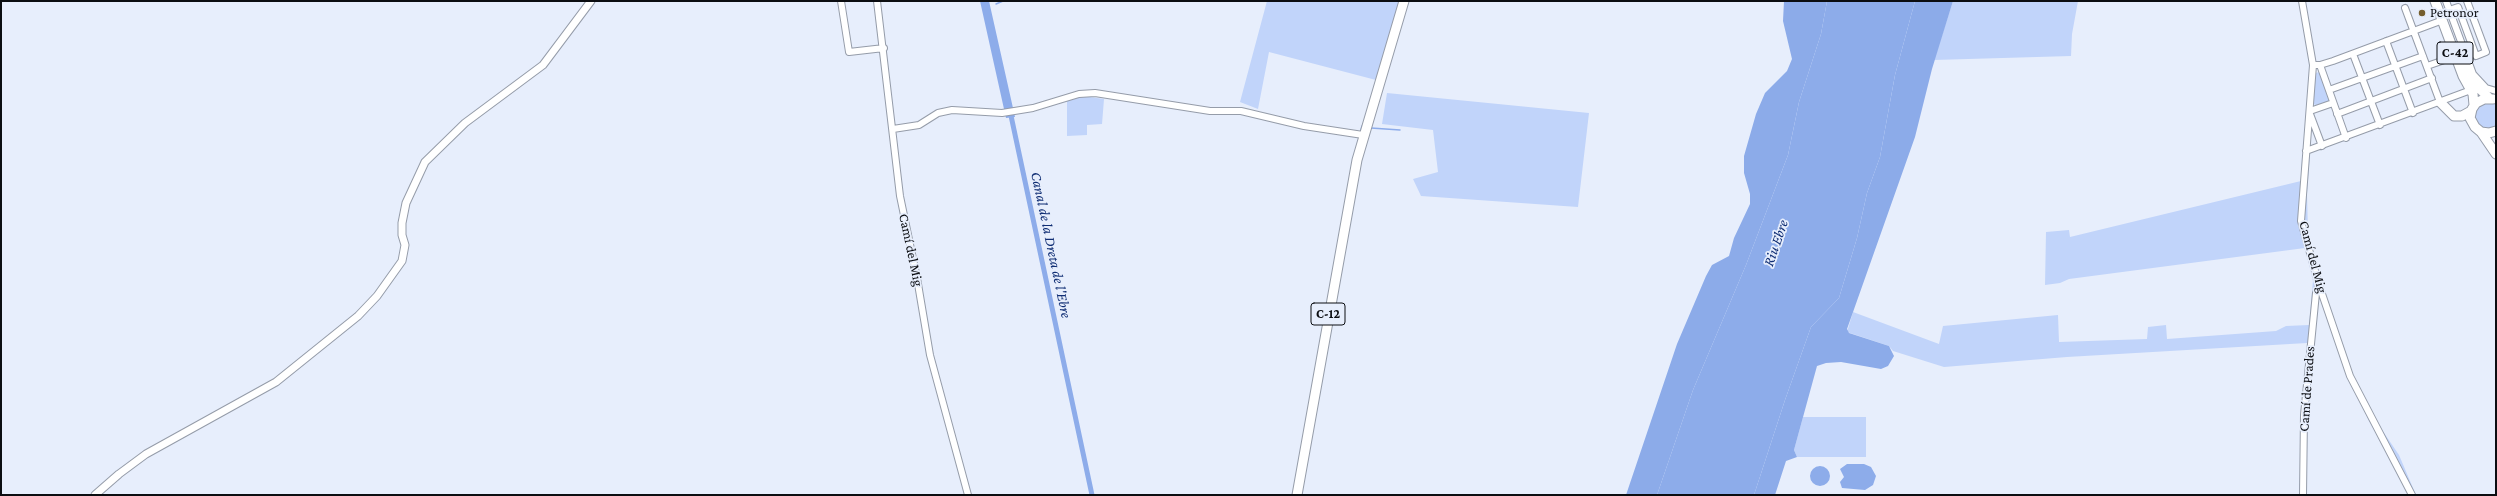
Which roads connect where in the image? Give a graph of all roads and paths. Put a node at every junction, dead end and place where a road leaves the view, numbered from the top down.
1 (591, 1) edge
2 (842, 1) edge
3 (877, 1) edge
4 (1404, 1) edge
5 (2302, 1) edge
6 (2435, 1) edge
7 (2454, 1) edge
8 (2467, 1) edge
9 (2444, 2) edge
10 (2405, 8) dead end
11 (2449, 10) junction
12 (2443, 20) junction
13 (2414, 31) junction
14 (2386, 41) junction
15 (884, 48) junction
16 (2353, 54) junction
17 (2423, 56) junction
18 (2456, 56) junction
19 (2313, 65) junction
20 (2320, 65) junction
21 (2396, 65) junction
22 (2427, 66) junction
23 (2362, 78) junction
24 (2432, 78) junction
25 (2404, 88) junction
26 (2329, 90) junction
27 (2471, 90) junction
28 (2494, 97) edge
29 (2371, 101) junction
30 (2440, 102) junction
31 (2333, 103) junction
32 (2473, 108) junction
33 (2310, 112) junction
34 (2413, 112) junction
35 (2336, 114) junction
36 (2380, 125) junction
37 (893, 129) junction
38 (2496, 131) edge
39 (2481, 132) junction
40 (1363, 134) junction
41 (2346, 138) junction
42 (2322, 146) junction
43 (2306, 151) junction
44 (2496, 154) edge
45 (2320, 285) junction
46 (95, 495) edge
47 (968, 495) edge
48 (1297, 495) edge
49 (2303, 495) edge
50 (2412, 495) edge

1 - 46 street
2 - 15 street
3 - 15 street, Camí del Mig
4 - 40 main road, C-12
5 - 19 street, Camí del Mig
6 - 12 main road, C-42
7 - 9 street
8 - 11 street
9 - 11 street
9 - 28 main road, C-42
10 - 13 street
11 - 28 street
12 - 13 street
12 - 18 main road, C-42
13 - 14 street
13 - 17 street
14 - 16 street
14 - 21 street
15 - 37 street, Camí del Mig
16 - 20 street
16 - 23 street
17 - 21 street
17 - 22 street
18 - 22 street
18 - 27 main road, C-42
19 - 20 street
19 - 33 street, Camí del Mig
20 - 26 street
21 - 23 street
21 - 25 street
22 - 24 street
23 - 26 street
23 - 29 street
24 - 25 street
24 - 30 street
25 - 29 street
25 - 34 street
26 - 31 street
27 - 30 street
27 - 32 main road, C-42
28 - 32 main road
29 - 35 street
29 - 36 street
30 - 32 main road
30 - 34 street
31 - 33 street
31 - 35 street
32 - 39 main road, C-42
33 - 42 street
33 - 43 street, Camí del Mig
34 - 36 street
35 - 41 street
36 - 41 street
37 - 40 street
37 - 47 street, Camí del Mig
38 - 39 main road
39 - 44 main road, C-42
40 - 48 main road, C-12
41 - 42 street
42 - 43 street
43 - 45 street, Camí del Mig
45 - 49 street, Camí de Prades
45 - 50 street, Camí del Mig

